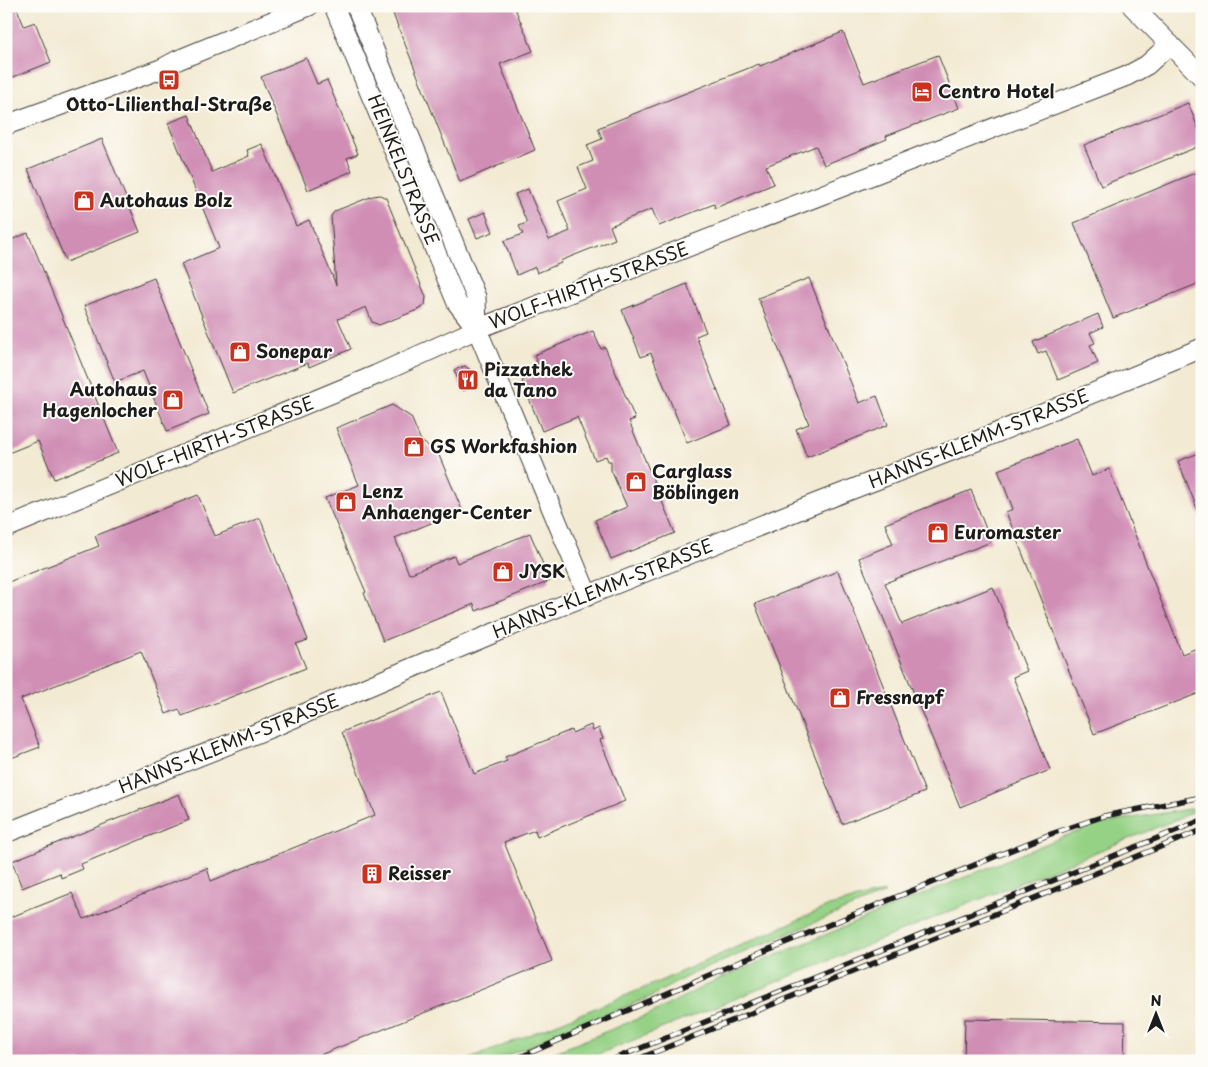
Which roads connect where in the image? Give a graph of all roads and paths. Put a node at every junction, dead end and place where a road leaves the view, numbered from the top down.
1 (309, 6) edge
2 (334, 6) edge
3 (356, 6) edge
4 (1132, 6) edge
5 (1170, 44) junction
6 (1202, 77) edge
7 (6, 126) edge
8 (478, 329) junction
9 (1202, 348) edge
10 (6, 528) edge
11 (588, 596) junction
12 (6, 834) edge

1 - 7 street
2 - 8 street, HEINKELSTRASSE
3 - 8 street, HEINKELSTRASSE
4 - 5 street
5 - 6 street
5 - 8 street, WOLF-HIRTH-STRASSE
8 - 10 street, WOLF-HIRTH-STRASSE
8 - 11 street, HEINKELSTRASSE
9 - 11 street, HANNS-KLEMM-STRASSE
11 - 12 street, HANNS-KLEMM-STRASSE

